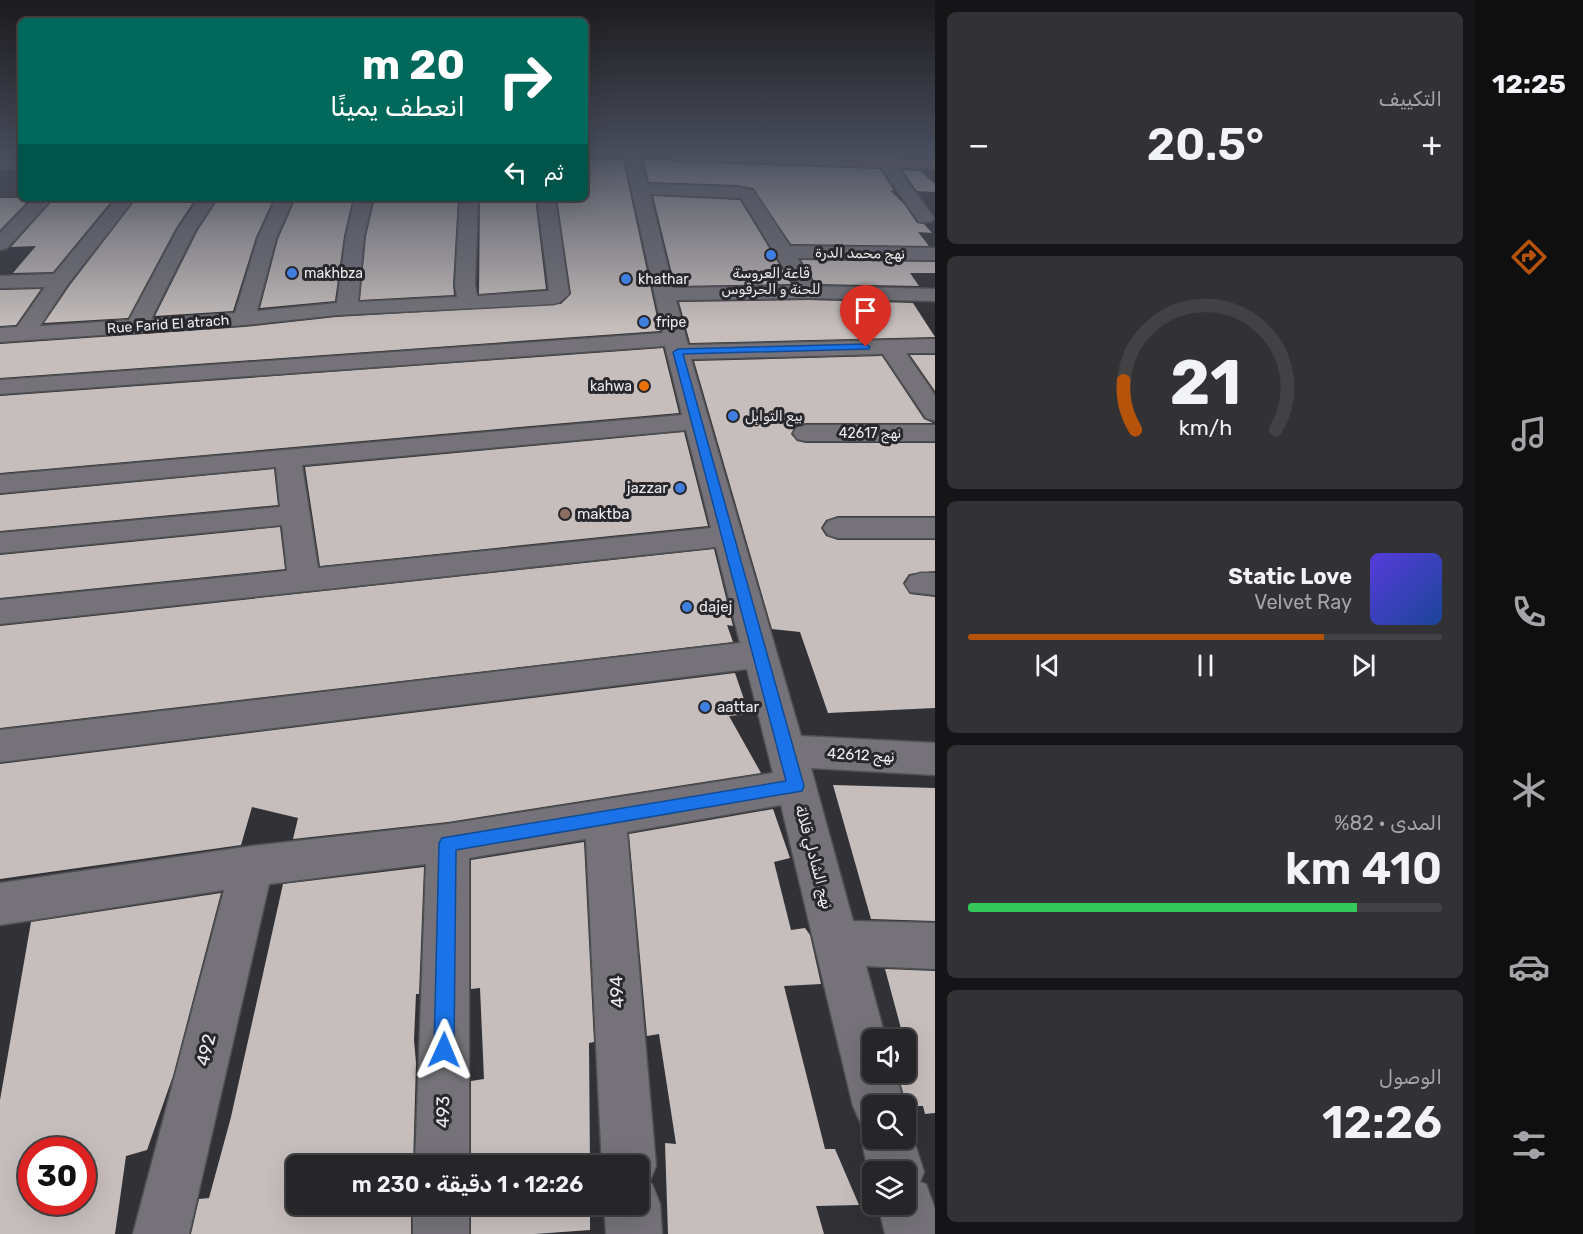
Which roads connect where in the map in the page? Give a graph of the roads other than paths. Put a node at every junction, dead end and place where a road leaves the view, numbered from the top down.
1 (30, 213) edge
2 (115, 213) edge
3 (199, 213) edge
4 (278, 213) edge
5 (361, 213) edge
6 (469, 213) edge
7 (548, 213) edge
8 (646, 213) edge
9 (759, 213) edge
10 (918, 213) edge
11 (929, 229) edge
12 (0, 244) edge
13 (786, 252) junction
14 (935, 254) edge
15 (60, 280) junction
16 (0, 282) edge
17 (809, 292) junction
18 (664, 294) junction
19 (935, 295) edge
20 (468, 303) junction
21 (342, 309) junction
22 (244, 319) junction
23 (137, 325) junction
24 (24, 333) junction
25 (0, 335) edge
26 (677, 345) junction
27 (889, 346) junction
28 (935, 346) edge
29 (0, 387) edge
30 (935, 413) edge
31 (697, 421) junction
32 (806, 433) dead end
33 (935, 433) edge
34 (288, 458) junction
35 (0, 484) edge
36 (296, 514) junction
37 (838, 528) dead end
38 (935, 528) edge
39 (728, 536) junction
40 (0, 543) edge
41 (304, 580) junction
42 (0, 612) edge
43 (760, 654) junction
44 (0, 746) edge
45 (935, 759) edge
46 (791, 769) junction
47 (605, 818) junction
48 (448, 843) junction
49 (252, 866) junction
50 (0, 904) edge
51 (837, 943) junction
52 (935, 946) edge
53 (876, 1095) edge
54 (442, 1155) edge
55 (628, 1155) edge
56 (441, 1215) edge
57 (633, 1215) edge
58 (161, 1234) edge
59 (441, 1234) edge
60 (634, 1234) edge

1 - 12 street
2 - 15 street
3 - 23 street
4 - 22 street
5 - 21 street
6 - 20 street
7 - 20 street, Rue Farid El atrach
8 - 18 street, نهج الشادلي قلالة
9 - 13 street
10 - 11 street
13 - 14 street, نهج محمد الدرة
13 - 17 street
15 - 16 street
15 - 24 street
17 - 18 street
17 - 19 street
18 - 26 street, نهج الشادلي قلالة
20 - 21 street, Rue Farid El atrach
21 - 22 street, Rue Farid El atrach
22 - 23 street, Rue Farid El atrach
23 - 24 street, Rue Farid El atrach
24 - 25 street, Rue Farid El atrach
26 - 27 street
26 - 29 street
26 - 31 street, نهج الشادلي قلالة
27 - 28 street
27 - 30 street
31 - 34 street
31 - 39 street, نهج الشادلي قلالة
32 - 33 street, نهج 42617
34 - 35 street
34 - 36 street
36 - 40 street
36 - 41 street
37 - 38 street
39 - 41 street
39 - 43 street, نهج الشادلي قلالة
41 - 42 street
43 - 44 street
43 - 46 street, نهج الشادلي قلالة
45 - 46 street, نهج 42612
46 - 47 street, نهج 42612
46 - 51 street, نهج الشادلي قلالة
47 - 48 street, نهج 42612
47 - 55 street, 494
48 - 49 street, نهج 42612
48 - 54 street, 493
49 - 50 street, نهج 42612
49 - 58 street, 492
51 - 52 street
51 - 53 street, نهج الشادلي قلالة
56 - 59 street
57 - 60 street

